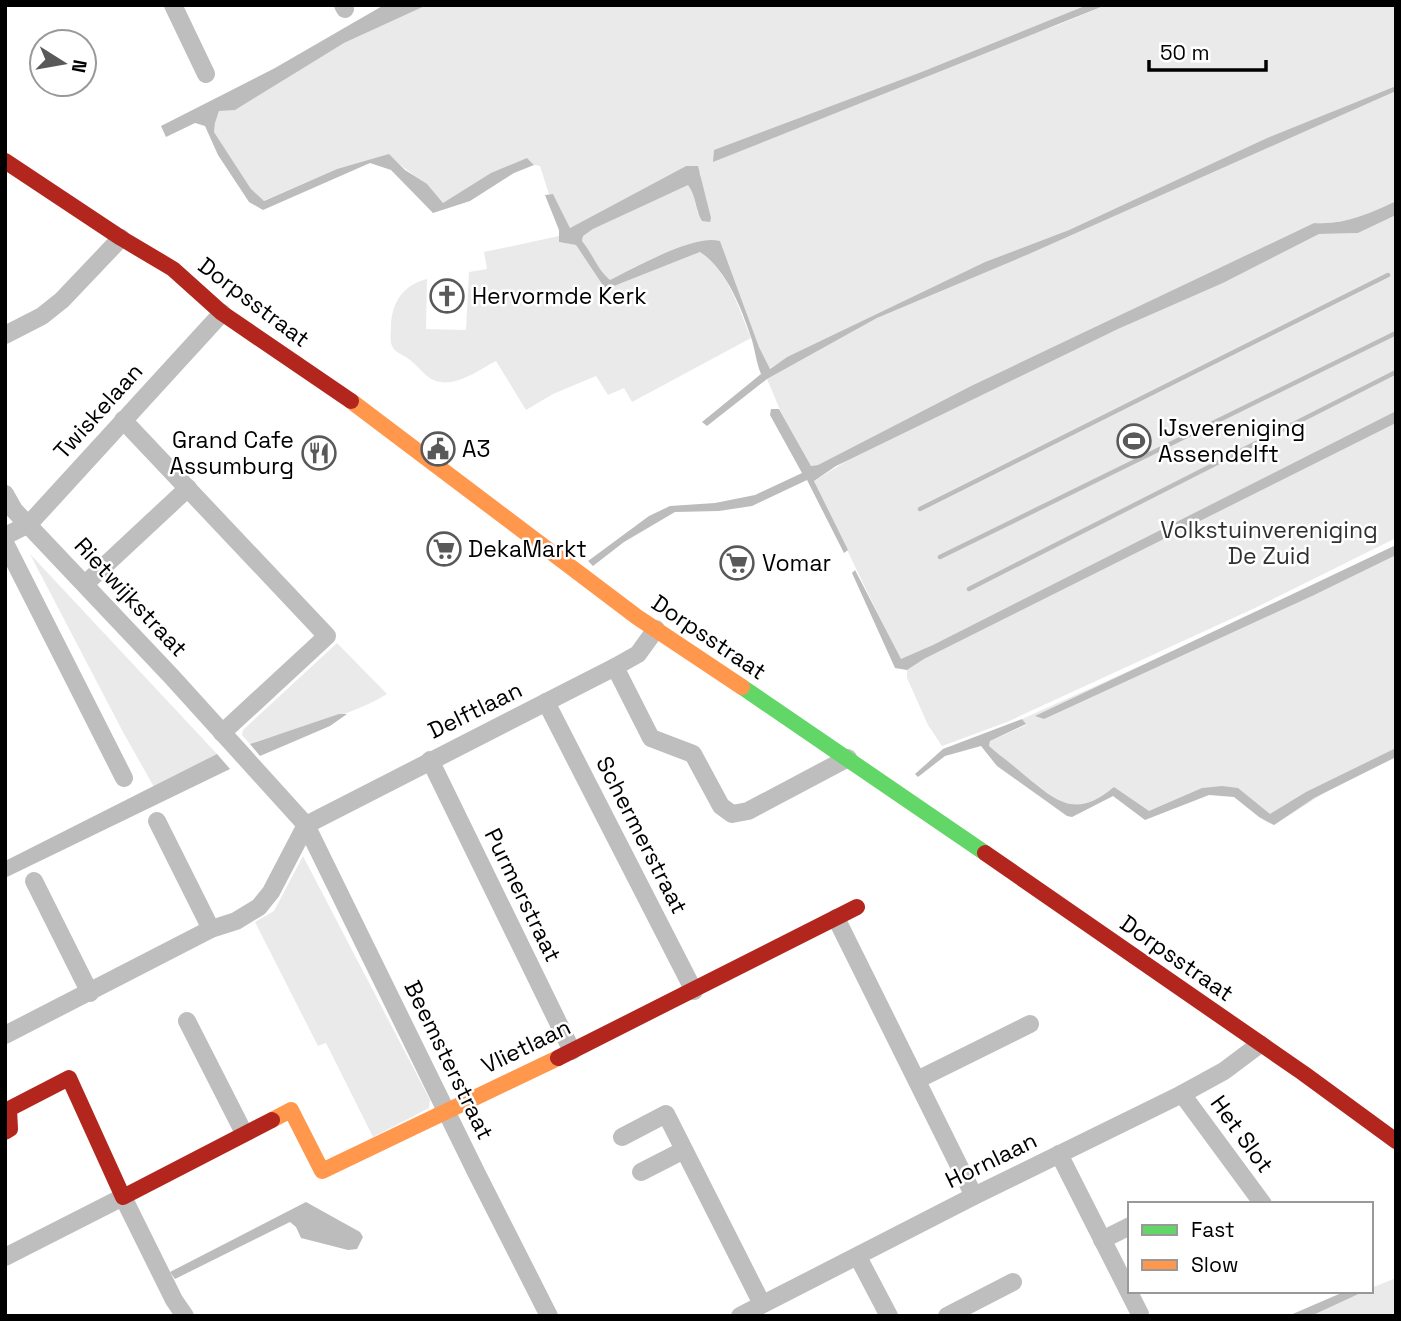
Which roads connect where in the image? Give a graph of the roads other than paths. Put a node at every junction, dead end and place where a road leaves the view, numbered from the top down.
1 (173, 5) edge
2 (206, 74) dead end
3 (5, 161) edge
4 (121, 238) junction
5 (222, 313) junction
6 (5, 335) edge
7 (122, 420) junction
8 (187, 488) junction
9 (5, 494) edge
10 (29, 524) junction
11 (5, 536) edge
12 (5, 543) edge
13 (85, 584) junction
14 (656, 629) junction
15 (615, 667) junction
16 (546, 702) junction
17 (222, 733) junction
18 (848, 758) junction
19 (430, 760) junction
20 (124, 778) dead end
21 (158, 821) dead end
22 (306, 825) junction
23 (34, 881) dead end
24 (857, 908) dead end
25 (836, 918) junction
26 (211, 929) junction
27 (694, 991) junction
28 (90, 993) junction
29 (187, 1021) dead end
30 (1030, 1024) dead end
31 (5, 1035) edge
32 (1260, 1044) junction
33 (572, 1051) junction
34 (917, 1080) junction
35 (1182, 1094) junction
36 (447, 1112) junction
37 (5, 1132) edge
38 (244, 1133) junction
39 (622, 1137) dead end
40 (1396, 1141) edge
41 (684, 1150) junction
42 (1059, 1154) junction
43 (641, 1172) dead end
44 (974, 1196) junction
45 (123, 1197) junction
46 (1262, 1202) edge
47 (1128, 1227) edge
48 (1102, 1240) junction
49 (5, 1257) edge
50 (858, 1257) junction
51 (1013, 1282) dead end
52 (1128, 1291) edge
53 (1129, 1293) edge
54 (762, 1304) junction
55 (1140, 1314) dead end
56 (185, 1316) edge
57 (549, 1316) edge
58 (740, 1316) edge
59 (888, 1316) edge
60 (947, 1316) edge

1 - 2 street
3 - 4 street, Dorpsstraat
4 - 5 street, Dorpsstraat
4 - 6 street
5 - 7 street, Twiskelaan
5 - 14 street, Dorpsstraat
7 - 8 street
7 - 10 street, Twiskelaan
8 - 13 street
8 - 17 street
9 - 10 street, Rietwijkstraat
10 - 11 street, Twiskelaan
10 - 13 street, Rietwijkstraat
12 - 20 street
13 - 17 street, Rietwijkstraat
14 - 15 street, Delftlaan
14 - 18 street, Dorpsstraat
15 - 16 street, Delftlaan
15 - 18 street
16 - 19 street, Delftlaan
16 - 27 street, Schermerstraat
17 - 22 street
18 - 32 street, Dorpsstraat
19 - 22 street, Delftlaan
19 - 33 street, Purmerstraat
21 - 26 street
22 - 26 street
22 - 36 street, Beemsterstraat
23 - 28 street
24 - 25 street, Vlietlaan
25 - 27 street, Vlietlaan
25 - 34 street
26 - 28 street
27 - 33 street, Vlietlaan
28 - 31 street
29 - 38 street
30 - 34 street
32 - 35 street, Hornlaan
32 - 40 street, Dorpsstraat
33 - 36 street, Vlietlaan
34 - 44 street
35 - 42 street, Hornlaan
35 - 46 street, Het Slot
36 - 38 street, Vlietlaan
36 - 57 street, Beemsterstraat
37 - 45 street
38 - 45 street, Vlietlaan
39 - 41 street
41 - 43 street
41 - 54 street
42 - 44 street, Hornlaan
42 - 48 street
44 - 50 street, Hornlaan
45 - 49 street
45 - 56 street
47 - 48 street
48 - 52 street
50 - 54 street, Hornlaan
50 - 59 street
51 - 60 street
53 - 55 street
54 - 58 street, Hornlaan

